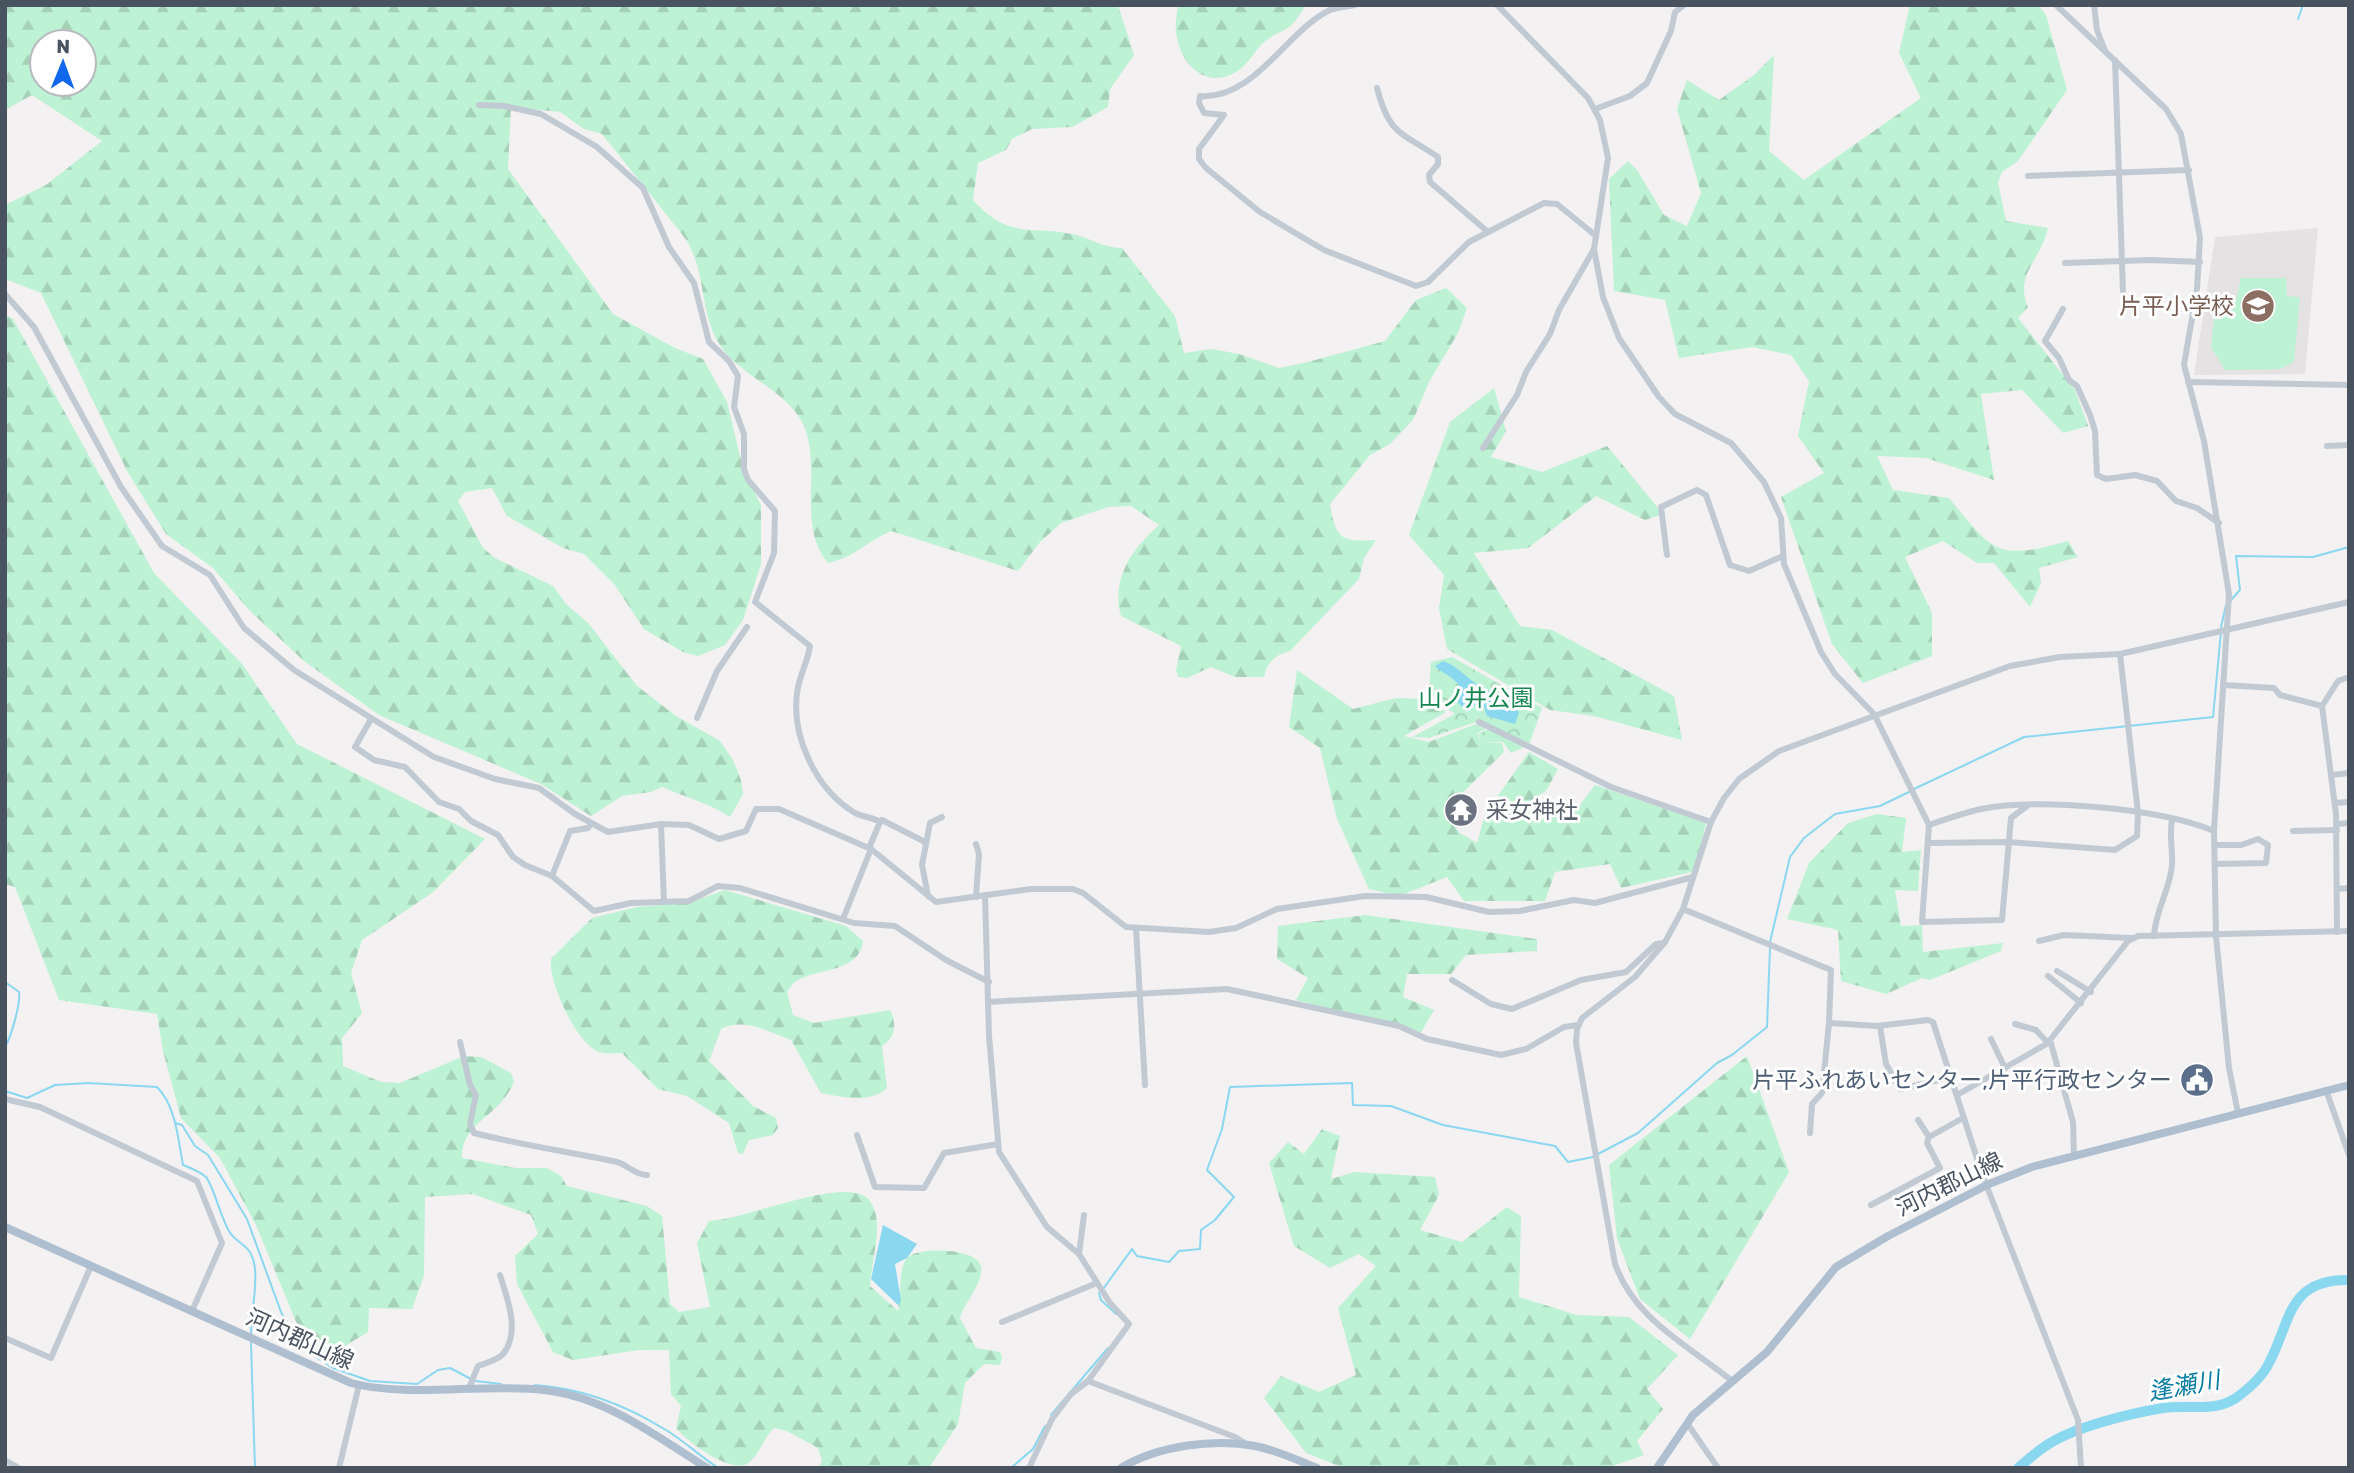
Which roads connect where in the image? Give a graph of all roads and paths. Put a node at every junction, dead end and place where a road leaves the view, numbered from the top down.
1 (1354, 5) edge
2 (1497, 5) edge
3 (1684, 5) edge
4 (2056, 5) edge
5 (2095, 5) edge
6 (2105, 51) junction
7 (2115, 60) junction
8 (1377, 88) dead end
9 (479, 105) dead end
10 (1595, 109) junction
11 (2189, 170) junction
12 (2116, 173) junction
13 (2028, 176) dead end
14 (1488, 232) junction
15 (1595, 234) junction
16 (1594, 249) junction
17 (2121, 260) junction
18 (2200, 262) junction
19 (2065, 263) dead end
20 (2123, 291) dead end
21 (5, 294) edge
22 (2063, 309) dead end
23 (2188, 382) junction
24 (2349, 385) edge
25 (2349, 445) edge
26 (2327, 446) dead end
27 (1483, 448) dead end
28 (2219, 523) junction
29 (1667, 555) dead end
30 (1783, 556) junction
31 (2349, 602) edge
32 (747, 627) dead end
33 (2229, 629) junction
34 (2120, 654) junction
35 (2349, 677) edge
36 (2223, 685) junction
37 (2322, 706) junction
38 (1874, 714) junction
39 (697, 718) dead end
40 (371, 719) junction
41 (1479, 722) dead end
42 (2349, 773) edge
43 (2332, 775) junction
44 (2349, 802) edge
45 (2335, 803) junction
46 (2027, 806) junction
47 (2138, 813) junction
48 (942, 817) dead end
49 (882, 820) dead end
50 (2172, 820) junction
51 (1710, 822) junction
52 (2349, 823) edge
53 (591, 824) junction
54 (661, 824) junction
55 (1929, 825) junction
56 (2337, 827) junction
57 (2214, 831) junction
58 (2293, 831) dead end
59 (925, 842) junction
60 (2008, 842) junction
61 (1930, 843) junction
62 (976, 844) dead end
63 (2215, 845) junction
64 (870, 849) junction
65 (2215, 864) junction
66 (552, 876) junction
67 (1693, 877) junction
68 (2349, 888) edge
69 (2337, 889) junction
70 (985, 895) junction
71 (928, 896) junction
72 (976, 897) junction
73 (664, 902) junction
74 (1684, 909) junction
75 (843, 919) junction
76 (1136, 928) junction
77 (2349, 931) edge
78 (2337, 932) junction
79 (2154, 936) junction
80 (2216, 936) junction
81 (2132, 938) junction
82 (2039, 941) dead end
83 (1664, 943) junction
84 (2057, 971) dead end
85 (2048, 976) dead end
86 (1452, 980) dead end
87 (989, 982) junction
88 (2091, 992) junction
89 (1139, 994) junction
90 (988, 1002) junction
91 (2081, 1003) junction
92 (1829, 1023) junction
93 (2015, 1024) dead end
94 (1578, 1025) junction
95 (1880, 1026) junction
96 (1991, 1039) dead end
97 (460, 1042) dead end
98 (2049, 1042) junction
99 (2005, 1068) junction
100 (1951, 1077) junction
101 (1145, 1085) dead end
102 (2349, 1085) edge
103 (2326, 1090) junction
104 (1957, 1095) junction
105 (5, 1099) edge
106 (2238, 1113) junction
107 (1963, 1118) junction
108 (1918, 1120) dead end
109 (1810, 1133) dead end
110 (857, 1135) dead end
111 (1929, 1137) junction
112 (998, 1144) junction
113 (2074, 1156) junction
114 (2349, 1156) edge
115 (647, 1175) dead end
116 (1989, 1184) junction
117 (1871, 1205) dead end
118 (1084, 1215) dead end
119 (5, 1227) edge
120 (1079, 1254) junction
121 (91, 1266) junction
122 (500, 1275) dead end
123 (1097, 1283) junction
124 (192, 1311) junction
125 (1002, 1322) dead end
126 (5, 1338) edge
127 (1088, 1381) junction
128 (1732, 1381) junction
129 (359, 1385) junction
130 (469, 1388) junction
131 (1687, 1423) junction
132 (1250, 1446) junction
133 (5, 1460) edge
134 (19, 1468) edge
135 (339, 1468) edge
136 (707, 1468) edge
137 (1030, 1468) edge
138 (1121, 1468) edge
139 (1317, 1468) edge
140 (1657, 1468) edge
141 (1718, 1468) edge
142 (2081, 1468) edge

1 - 14 street
2 - 10 street
3 - 10 street
4 - 6 street
5 - 6 street
6 - 7 street
7 - 11 street
7 - 12 street
8 - 14 street
9 - 64 street
10 - 15 street
11 - 12 street
11 - 18 street
12 - 13 street
12 - 17 street
14 - 15 street
15 - 16 street
16 - 27 street
16 - 30 street
17 - 18 street
17 - 19 street
17 - 20 street
18 - 23 street
21 - 40 street
22 - 28 street
23 - 24 street
23 - 28 street
25 - 26 street
28 - 33 street
29 - 30 street
30 - 38 street
31 - 33 street
32 - 39 street
33 - 34 street
33 - 36 street
34 - 38 street
34 - 47 street
35 - 37 street
36 - 37 street
36 - 57 street
37 - 43 street
38 - 51 street
38 - 55 street
40 - 53 street
40 - 66 street
41 - 51 street
42 - 43 street
43 - 45 street
44 - 45 street
45 - 56 street
46 - 47 street
46 - 55 street
46 - 60 street
47 - 50 street
47 - 60 street
48 - 59 street
49 - 59 street
50 - 57 street
50 - 79 street
51 - 67 street
52 - 56 street
53 - 54 street
53 - 66 street
54 - 64 street
54 - 73 street
55 - 61 street
56 - 58 street
56 - 69 street
57 - 63 street
59 - 71 street
60 - 61 street
60 - 61 street
62 - 72 street
63 - 65 street
63 - 65 street
64 - 71 street
64 - 75 street
65 - 80 street
66 - 73 street
67 - 74 street
67 - 76 street
68 - 69 street
69 - 78 street
70 - 72 street
70 - 76 street
70 - 87 street
71 - 72 street
73 - 75 street
74 - 83 street
74 - 92 street
75 - 87 street
76 - 89 street
77 - 78 street
78 - 80 street
79 - 80 street
79 - 81 street
80 - 106 street
81 - 82 street
81 - 88 street
83 - 86 street
83 - 94 street
84 - 88 street
85 - 91 street
87 - 90 street
88 - 91 street
89 - 90 street
89 - 94 street
89 - 101 street
90 - 112 street
91 - 98 street
92 - 95 street
92 - 109 street
93 - 98 street
94 - 128 street
95 - 100 street
95 - 100 street
96 - 99 street
97 - 115 street
98 - 99 street
98 - 113 street
99 - 104 street
100 - 104 street
102 - 103 main road, 河内郡山線
103 - 106 main road, 河内郡山線
103 - 114 street
104 - 107 street
105 - 124 street
106 - 113 main road, 河内郡山線
107 - 111 street
107 - 116 street
108 - 111 street
110 - 112 street
111 - 117 street
112 - 120 street
113 - 116 main road, 河内郡山線
116 - 128 main road, 河内郡山線
116 - 142 street
118 - 120 street
119 - 121 main road, 河内郡山線
120 - 123 street
121 - 124 main road, 河内郡山線
121 - 126 street
122 - 130 street
123 - 125 street
123 - 127 street
124 - 129 main road, 河内郡山線
127 - 132 street
127 - 137 street
128 - 131 main road, 河内郡山線
129 - 130 main road, 河内郡山線
129 - 135 street
130 - 136 main road, 河内郡山線
131 - 140 main road, 河内郡山線
131 - 141 street
132 - 138 main road
132 - 139 main road
133 - 134 street

